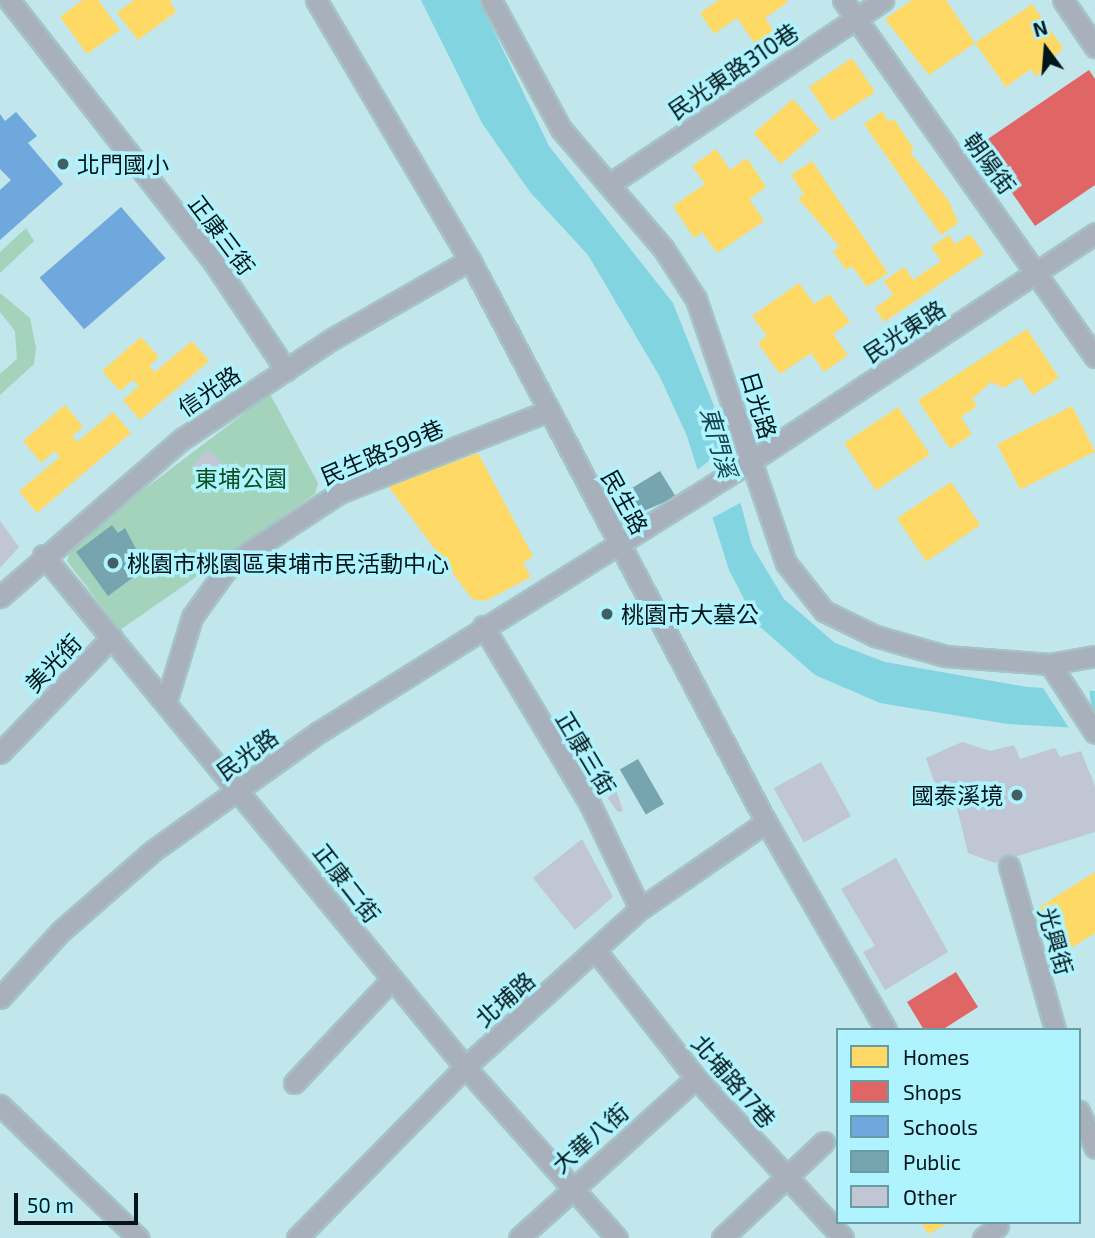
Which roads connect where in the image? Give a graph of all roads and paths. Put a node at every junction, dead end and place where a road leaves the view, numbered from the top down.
1 (316, 0) edge
2 (491, 0) edge
3 (842, 0) edge
4 (883, 0) edge
5 (1063, 0) edge
6 (7, 5) edge
7 (855, 18) junction
8 (1095, 47) edge
9 (611, 183) junction
10 (1095, 233) edge
11 (470, 260) junction
12 (1038, 272) junction
13 (1095, 357) edge
14 (286, 370) junction
15 (548, 411) junction
16 (745, 465) junction
17 (621, 544) junction
18 (43, 555) junction
19 (0, 597) edge
20 (482, 626) junction
21 (112, 637) junction
22 (1095, 656) edge
23 (1050, 664) junction
24 (167, 699) junction
25 (1095, 733) edge
26 (0, 753) edge
27 (242, 789) junction
28 (766, 822) junction
29 (1009, 866) dead end
30 (640, 909) junction
31 (596, 950) junction
32 (392, 979) junction
33 (0, 998) edge
34 (885, 1028) edge
35 (1054, 1028) edge
36 (465, 1067) junction
37 (696, 1078) junction
38 (294, 1083) dead end
39 (0, 1105) edge
40 (1081, 1116) edge
41 (824, 1143) dead end
42 (1095, 1148) edge
43 (787, 1177) junction
44 (570, 1186) junction
45 (138, 1238) edge
46 (298, 1238) edge
47 (520, 1238) edge
48 (617, 1238) edge
49 (722, 1238) edge
50 (844, 1238) edge

1 - 11 street, 民生路
2 - 9 street, 日光路
3 - 7 street, 朝陽街
4 - 7 street, 民光東路310巷
5 - 8 street
6 - 14 street, 正康三街
7 - 9 street, 民光東路310巷
7 - 12 street, 朝陽街
9 - 16 street, 日光路
10 - 12 street, 民光東路
11 - 14 street, 信光路
11 - 15 street, 民生路
12 - 13 street, 朝陽街
12 - 16 street, 民光東路
14 - 18 street, 信光路
15 - 17 street, 民生路
15 - 24 street, 民生路599巷
16 - 17 street, 民光東路
16 - 23 street, 日光路
17 - 20 street, 民光路
17 - 28 street, 民生路
18 - 19 street, 信光路
18 - 21 street, 正康二街
20 - 27 street, 民光路
20 - 30 street, 正康三街
21 - 24 street, 正康二街
21 - 26 street, 美光街
22 - 23 street, 日光路
23 - 25 street
24 - 27 street, 正康二街
27 - 32 street, 正康二街
27 - 33 street, 民光路
28 - 30 street, 北埔路
28 - 34 street, 民生路
29 - 35 street, 光興街
30 - 31 street, 北埔路
31 - 36 street, 北埔路
31 - 37 street, 北埔路17巷
32 - 36 street, 正康二街
32 - 38 street
36 - 44 street, 正康二街
36 - 46 street, 北埔路
37 - 43 street, 北埔路17巷
37 - 44 street, 大華八街
39 - 45 street
40 - 42 street
41 - 43 street
43 - 49 street
43 - 50 street, 北埔路17巷
44 - 47 street, 大華八街
44 - 48 street, 正康二街

